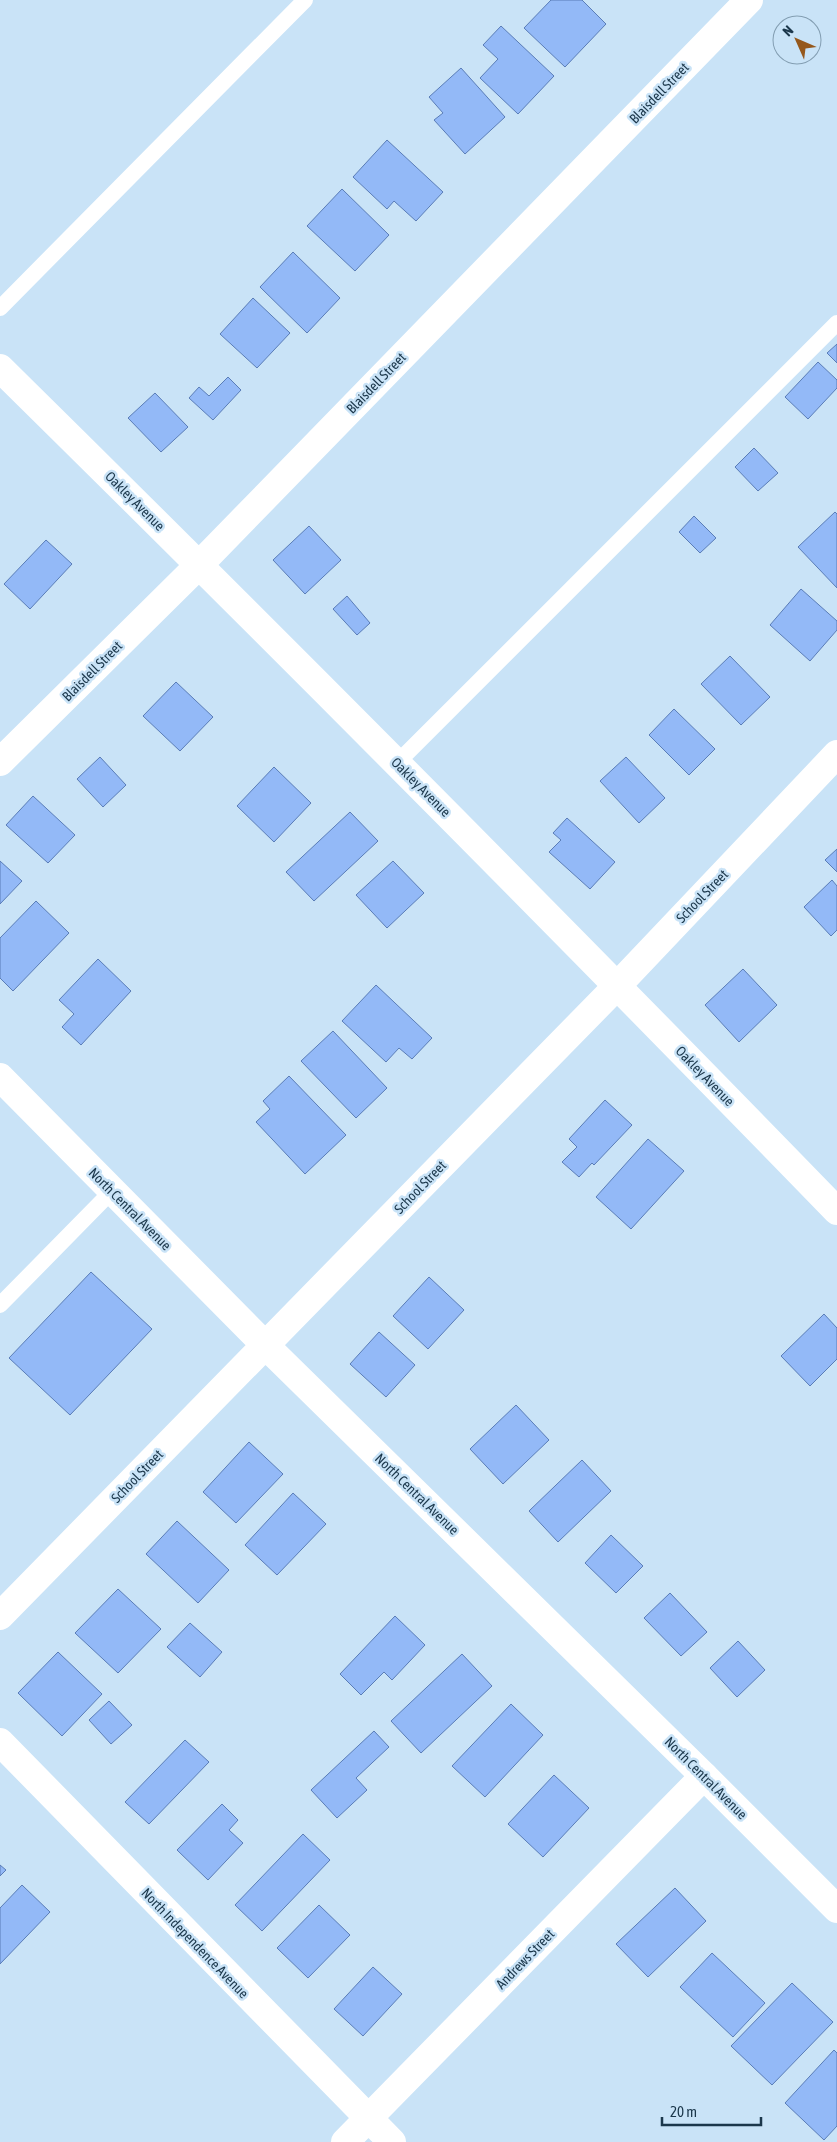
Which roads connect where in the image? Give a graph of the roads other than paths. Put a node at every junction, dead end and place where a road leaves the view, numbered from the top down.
1 (306, 0) edge
2 (749, 0) edge
3 (0, 308) edge
4 (837, 323) edge
5 (0, 368) edge
6 (199, 565) junction
7 (837, 754) edge
8 (0, 762) edge
9 (397, 763) junction
10 (618, 986) junction
11 (0, 1077) edge
12 (112, 1191) junction
13 (837, 1212) edge
14 (0, 1305) edge
15 (265, 1345) junction
16 (0, 1616) edge
17 (0, 1742) edge
18 (704, 1776) junction
19 (837, 1909) edge
20 (368, 2119) junction
21 (345, 2142) edge
22 (392, 2142) edge

1 - 3 lane
2 - 6 street, Blaisdell Street
4 - 9 lane
5 - 6 street, Oakley Avenue
6 - 8 street, Blaisdell Street
6 - 9 street, Oakley Avenue
7 - 10 street, School Street
9 - 10 street, Oakley Avenue
10 - 13 street, Oakley Avenue
10 - 15 street, School Street
11 - 12 street, North Central Avenue
12 - 14 lane
12 - 15 street, North Central Avenue
15 - 16 street, School Street
15 - 18 street, North Central Avenue
17 - 20 street, North Independence Avenue
18 - 19 street, North Central Avenue
18 - 20 street, Andrews Street
20 - 21 street, Andrews Street
20 - 22 street, North Independence Avenue

